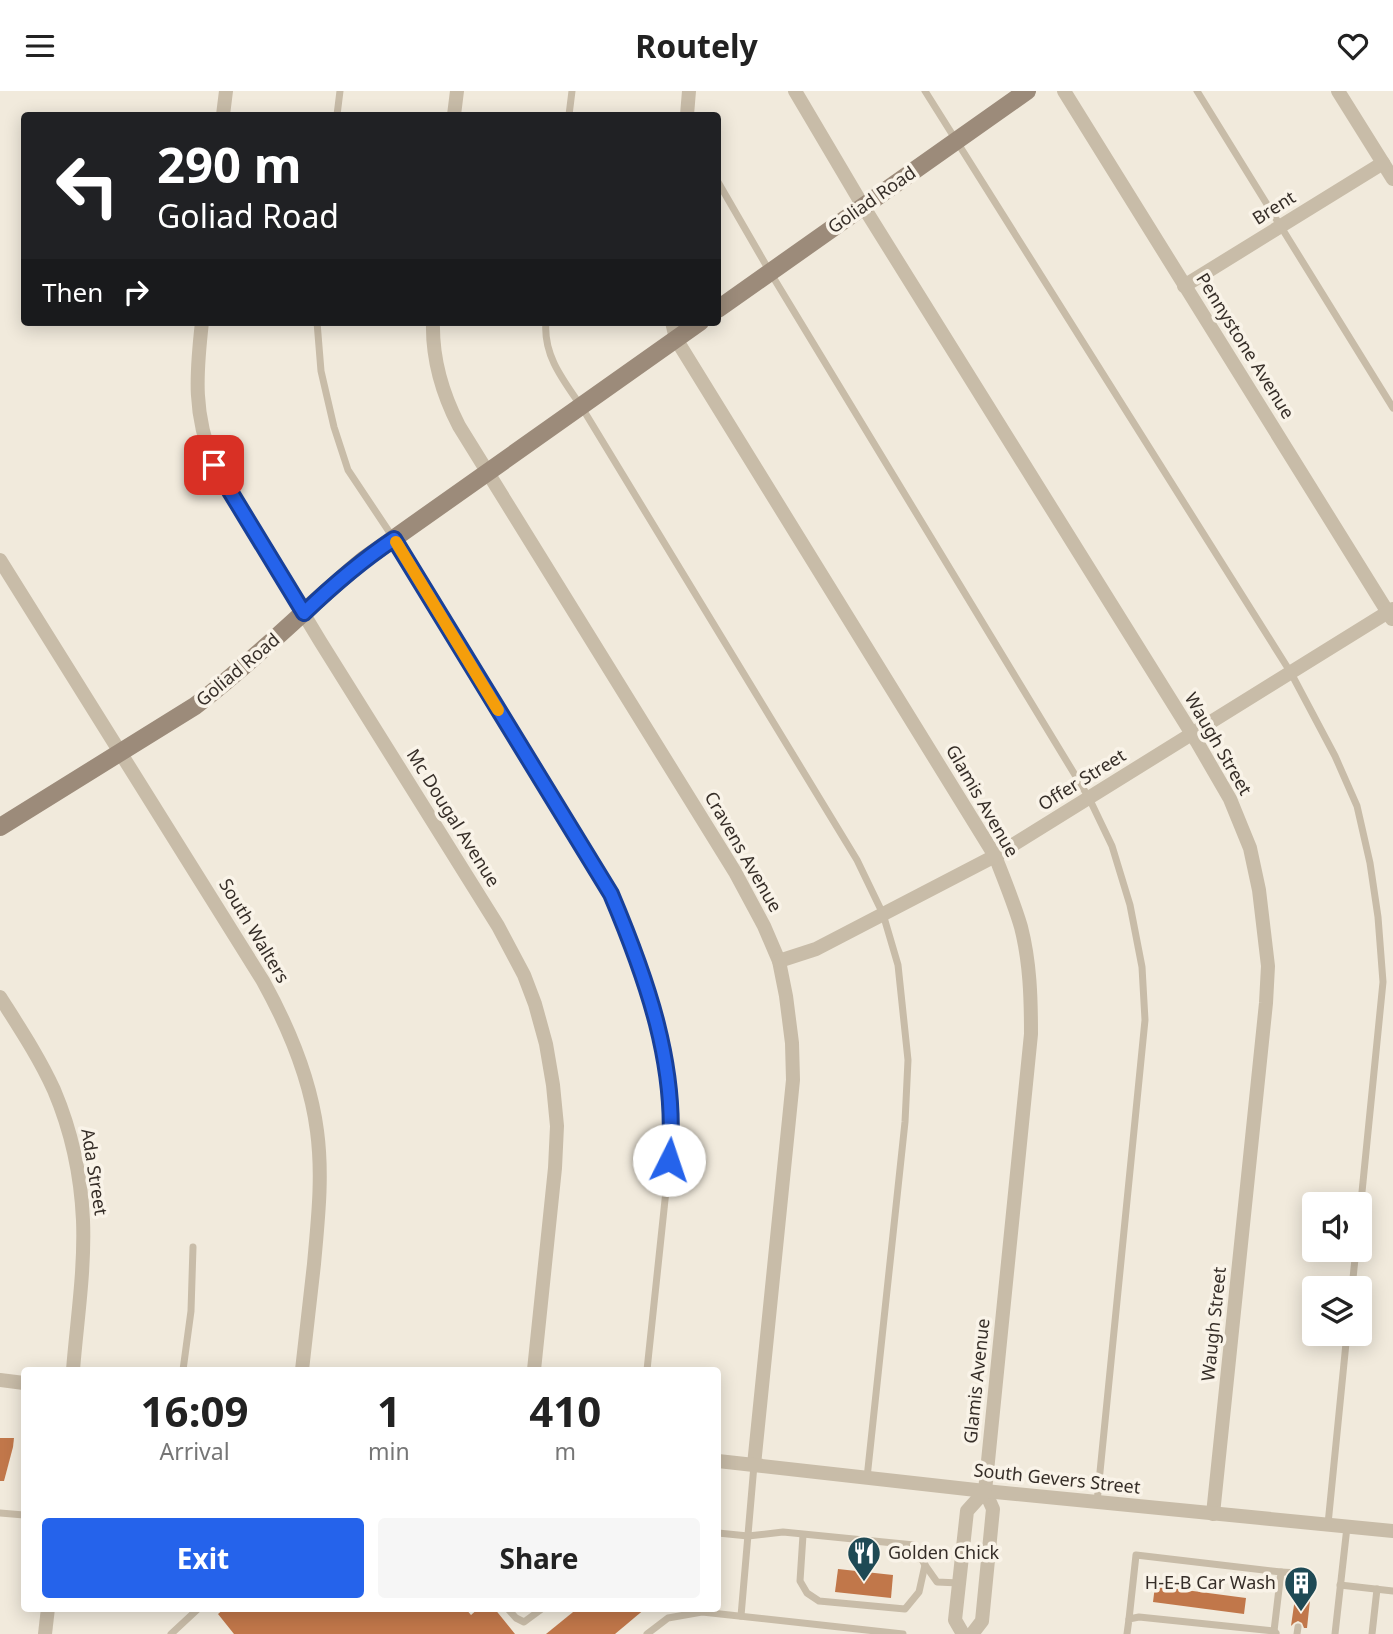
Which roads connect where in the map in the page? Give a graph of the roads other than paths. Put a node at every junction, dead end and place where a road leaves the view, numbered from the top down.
1 (226, 91) edge
2 (340, 91) edge
3 (457, 91) edge
4 (572, 91) edge
5 (689, 91) edge
6 (795, 91) edge
7 (925, 91) edge
8 (1027, 91) edge
9 (1064, 91) edge
10 (1197, 91) edge
11 (1338, 91) edge
12 (223, 112) edge
13 (337, 112) edge
14 (454, 112) edge
15 (569, 112) edge
16 (687, 112) edge
17 (956, 140) junction
18 (1383, 163) junction
19 (1393, 179) edge
20 (721, 187) edge
21 (863, 206) junction
22 (1281, 227) junction
23 (770, 272) junction
24 (1184, 286) junction
25 (721, 307) edge
26 (202, 326) edge
27 (317, 326) edge
28 (433, 326) edge
29 (546, 326) edge
30 (674, 330) edge
31 (580, 406) junction
32 (1393, 408) edge
33 (488, 472) junction
34 (394, 539) junction
35 (0, 560) edge
36 (304, 613) junction
37 (1391, 614) edge
38 (1291, 673) junction
39 (1191, 734) junction
40 (121, 753) junction
41 (1089, 797) junction
42 (0, 827) edge
43 (995, 856) junction
44 (883, 914) junction
45 (779, 961) junction
46 (0, 997) edge
47 (1362, 1192) edge
48 (193, 1247) dead end
49 (1346, 1346) edge
50 (73, 1367) edge
51 (183, 1367) edge
52 (302, 1367) edge
53 (534, 1367) edge
54 (647, 1367) edge
55 (0, 1380) edge
56 (21, 1383) edge
57 (721, 1461) edge
58 (754, 1465) junction
59 (867, 1478) junction
60 (985, 1491) junction
61 (1097, 1502) junction
62 (0, 1513) edge
63 (1213, 1514) junction
64 (21, 1515) edge
65 (1328, 1525) junction
66 (1347, 1527) junction
67 (1393, 1531) edge
68 (721, 1533) edge
69 (803, 1535) junction
70 (748, 1536) junction
71 (925, 1565) junction
72 (1281, 1572) junction
73 (959, 1583) junction
74 (1340, 1585) junction
75 (1377, 1589) junction
76 (1393, 1591) edge
77 (1301, 1599) dead end
78 (48, 1612) edge
79 (195, 1612) edge
80 (511, 1612) edge
81 (538, 1612) edge
82 (741, 1616) junction
83 (1129, 1619) junction
84 (1275, 1632) edge
85 (45, 1634) edge
86 (172, 1634) edge
87 (646, 1634) edge
88 (903, 1634) edge
89 (963, 1634) edge
90 (972, 1634) edge
91 (1127, 1634) edge
92 (1335, 1634) edge
93 (1372, 1634) edge

1 - 12 street
2 - 13 lane
3 - 14 street
4 - 15 lane
5 - 16 street
6 - 21 street, Waugh Street
7 - 17 lane
8 - 17 main road, Goliad Road
9 - 24 street, Pennystone Avenue
10 - 22 lane
11 - 18 street
17 - 21 main road, Goliad Road
17 - 38 lane
18 - 19 street
18 - 22 street, Brent
20 - 23 lane
21 - 23 main road, Goliad Road
21 - 39 street, Waugh Street
22 - 24 street, Brent
22 - 32 lane
23 - 25 main road, Goliad Road
23 - 41 lane
24 - 37 street, Pennystone Avenue
26 - 36 street, Mc Dougal Avenue
27 - 34 lane
28 - 33 street, Cravens Avenue
29 - 31 lane
30 - 31 main road, Goliad Road
30 - 43 street, Glamis Avenue
31 - 33 main road, Goliad Road
31 - 44 lane
33 - 34 main road, Goliad Road
33 - 45 street, Cravens Avenue
34 - 36 main road, Goliad Road
34 - 54 lane
35 - 40 street, South Walters
36 - 40 main road, Goliad Road
36 - 53 street, Mc Dougal Avenue
37 - 38 street, Offer Street
38 - 39 street, Offer Street
38 - 47 lane
39 - 41 street, Offer Street
39 - 63 street, Waugh Street
40 - 42 main road, Goliad Road
40 - 52 street, South Walters
41 - 43 street, Offer Street
41 - 61 lane
43 - 44 street, Offer Street
43 - 60 street, Glamis Avenue
44 - 45 street, Offer Street
44 - 59 lane
45 - 58 street, Cravens Avenue
46 - 50 street, Ada Street
48 - 51 lane
49 - 65 lane
55 - 56 street
57 - 58 street, South Gevers Street
58 - 59 street, South Gevers Street
58 - 70 lane
59 - 60 street, South Gevers Street
60 - 61 street, South Gevers Street
60 - 73 street
60 - 90 street
61 - 63 street, South Gevers Street
62 - 64 lane
63 - 65 street, South Gevers Street
65 - 66 street, South Gevers Street
66 - 67 street, South Gevers Street
66 - 74 lane
68 - 70 lane
69 - 70 lane
69 - 71 lane
69 - 71 lane
70 - 82 lane
71 - 73 lane
72 - 77 lane
72 - 83 lane
72 - 84 lane
73 - 89 street
74 - 75 lane
74 - 92 lane
75 - 76 lane
75 - 93 lane
78 - 85 street
79 - 86 lane
80 - 81 lane
82 - 87 lane
82 - 88 lane
83 - 84 lane
83 - 91 lane

